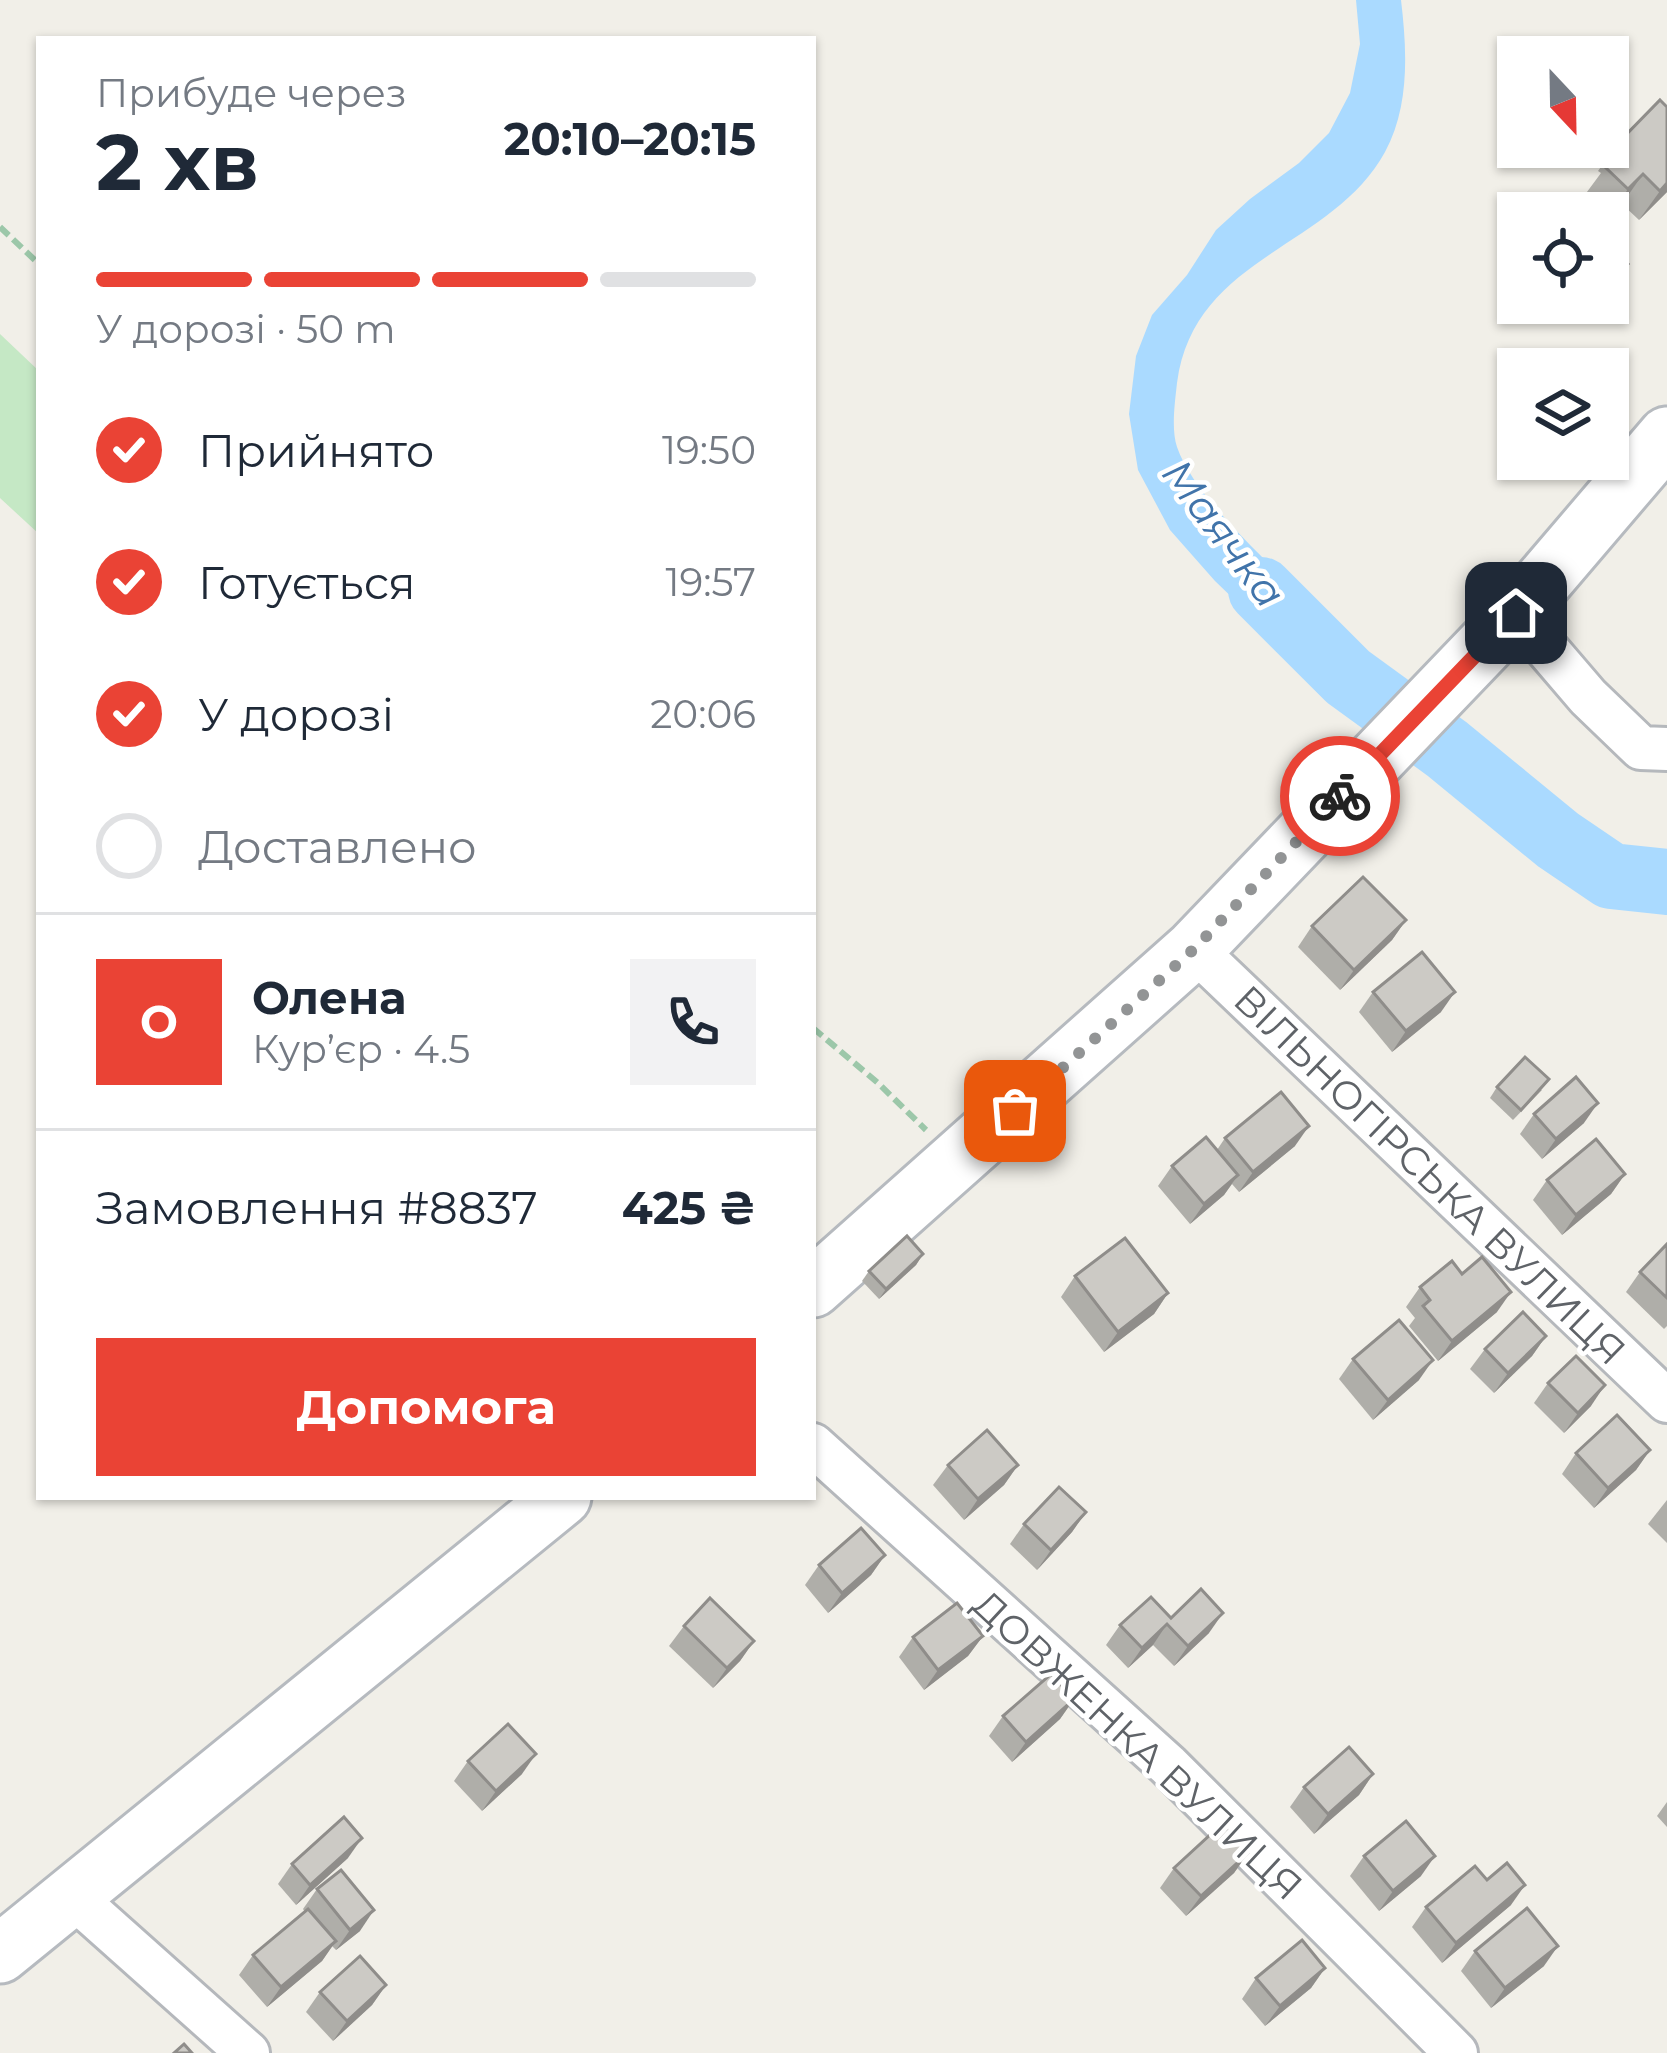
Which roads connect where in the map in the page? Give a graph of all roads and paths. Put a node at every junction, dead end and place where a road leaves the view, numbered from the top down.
1 (0, 227) edge
2 (36, 261) edge
3 (1667, 436) edge
4 (1516, 613) junction
5 (1667, 749) edge
6 (1194, 949) junction
7 (816, 1031) edge
8 (958, 1162) junction
9 (816, 1285) edge
10 (1667, 1401) edge
11 (816, 1447) edge
12 (558, 1500) edge
13 (72, 1896) junction
14 (0, 1954) edge
15 (248, 2053) edge
16 (1456, 2053) edge

1 - 2 path
3 - 4 main road
4 - 5 street
4 - 6 main road
6 - 8 main road
6 - 10 street, ВІЛЬНОГІРСЬКА ВУЛИЦЯ
7 - 8 path
8 - 9 main road
11 - 16 street, ДОВЖЕНКА ВУЛИЦЯ
12 - 13 main road
13 - 14 main road
13 - 15 street

